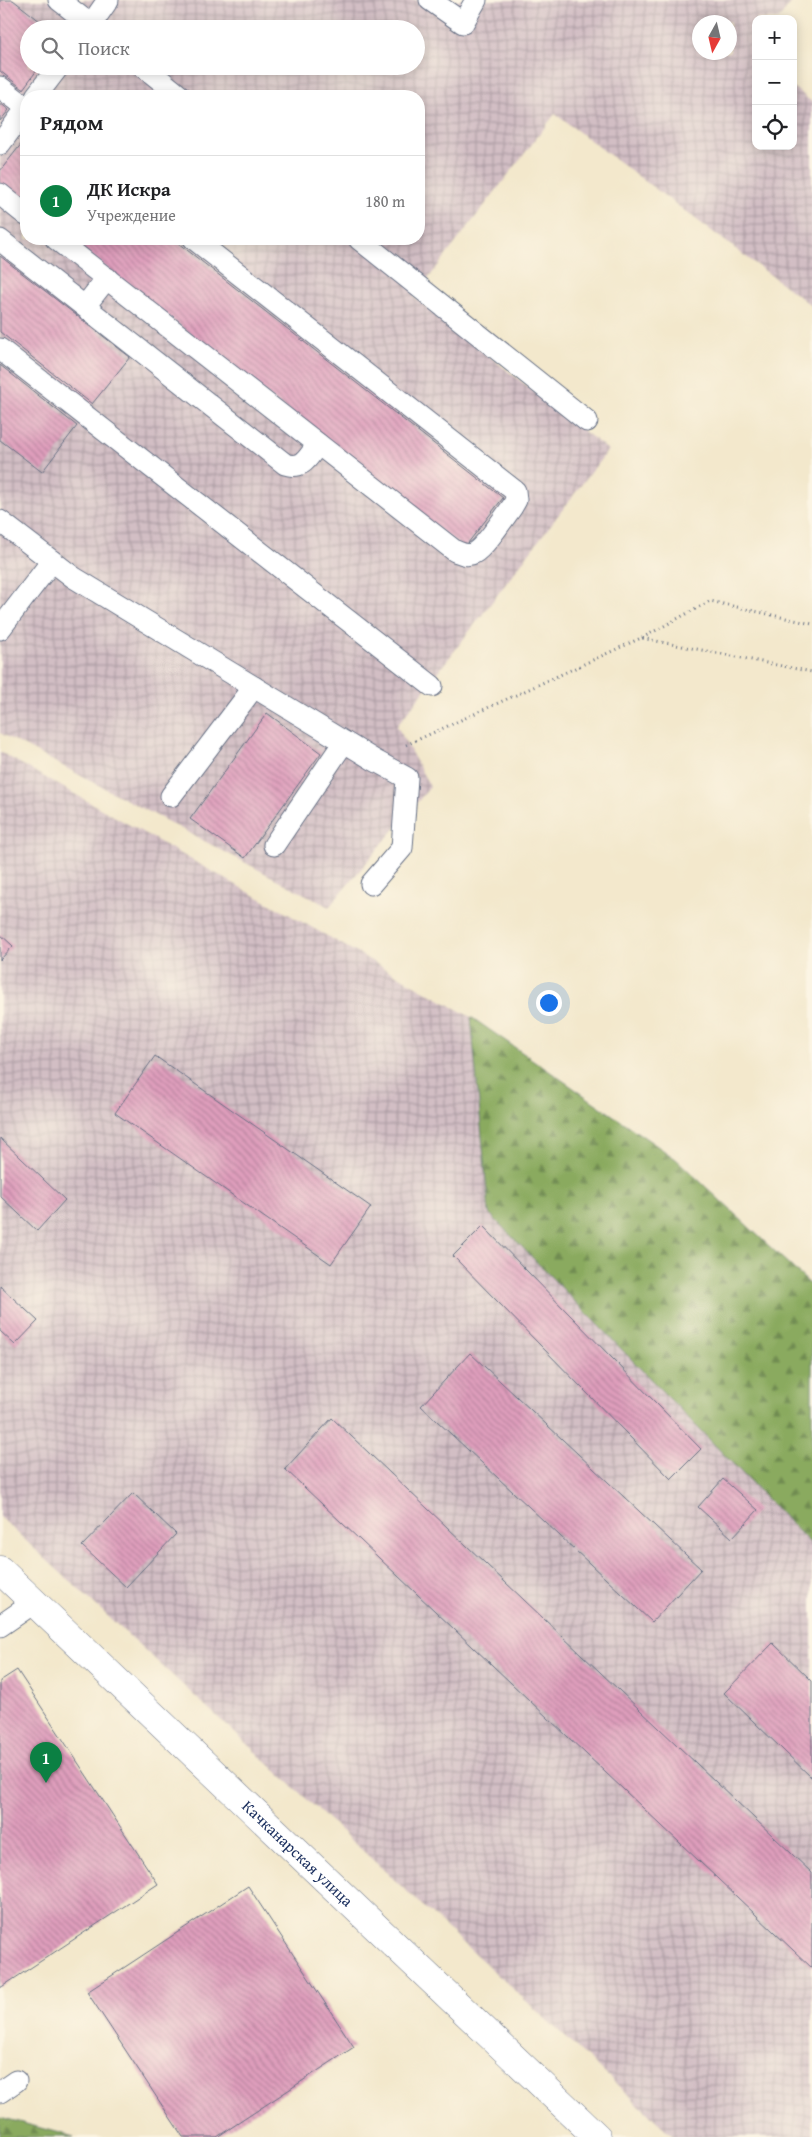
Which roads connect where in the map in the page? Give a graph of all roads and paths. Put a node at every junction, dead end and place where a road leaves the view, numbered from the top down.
1 (58, 0) edge
2 (108, 0) edge
3 (430, 0) edge
4 (476, 0) edge
5 (82, 20) edge
6 (97, 20) edge
7 (52, 75) edge
8 (154, 75) edge
9 (0, 87) edge
10 (41, 90) edge
11 (173, 90) edge
12 (20, 103) edge
13 (20, 116) edge
14 (0, 144) edge
15 (0, 194) edge
16 (20, 210) edge
17 (0, 240) edge
18 (64, 245) edge
19 (202, 245) edge
20 (366, 245) edge
21 (106, 278) junction
22 (85, 306) junction
23 (0, 349) edge
24 (586, 421) dead end
25 (318, 444) junction
26 (0, 521) edge
27 (52, 561) junction
28 (812, 624) edge
29 (0, 629) edge
30 (641, 638) junction
31 (812, 672) edge
32 (432, 686) dead end
33 (254, 687) junction
34 (344, 742) junction
35 (374, 760) junction
36 (171, 796) dead end
37 (274, 846) dead end
38 (371, 884) dead end
39 (0, 1570) edge
40 (35, 1602) junction
41 (0, 1626) edge
42 (597, 2137) edge

1 - 5 lane
2 - 6 lane
3 - 4 lane
7 - 10 lane
8 - 11 lane
9 - 12 lane
13 - 14 lane
15 - 16 lane
17 - 22 lane
18 - 21 lane
19 - 25 lane
20 - 24 lane
21 - 22 lane
21 - 25 lane
22 - 25 lane
23 - 32 lane
26 - 27 lane
27 - 29 lane
27 - 33 lane
28 - 30 path
30 - 31 path
30 - 35 path
33 - 34 lane
33 - 36 lane
34 - 35 lane
34 - 37 lane
35 - 38 lane
39 - 40 street, Качканарская улица
40 - 41 lane
40 - 42 street, Качканарская улица

